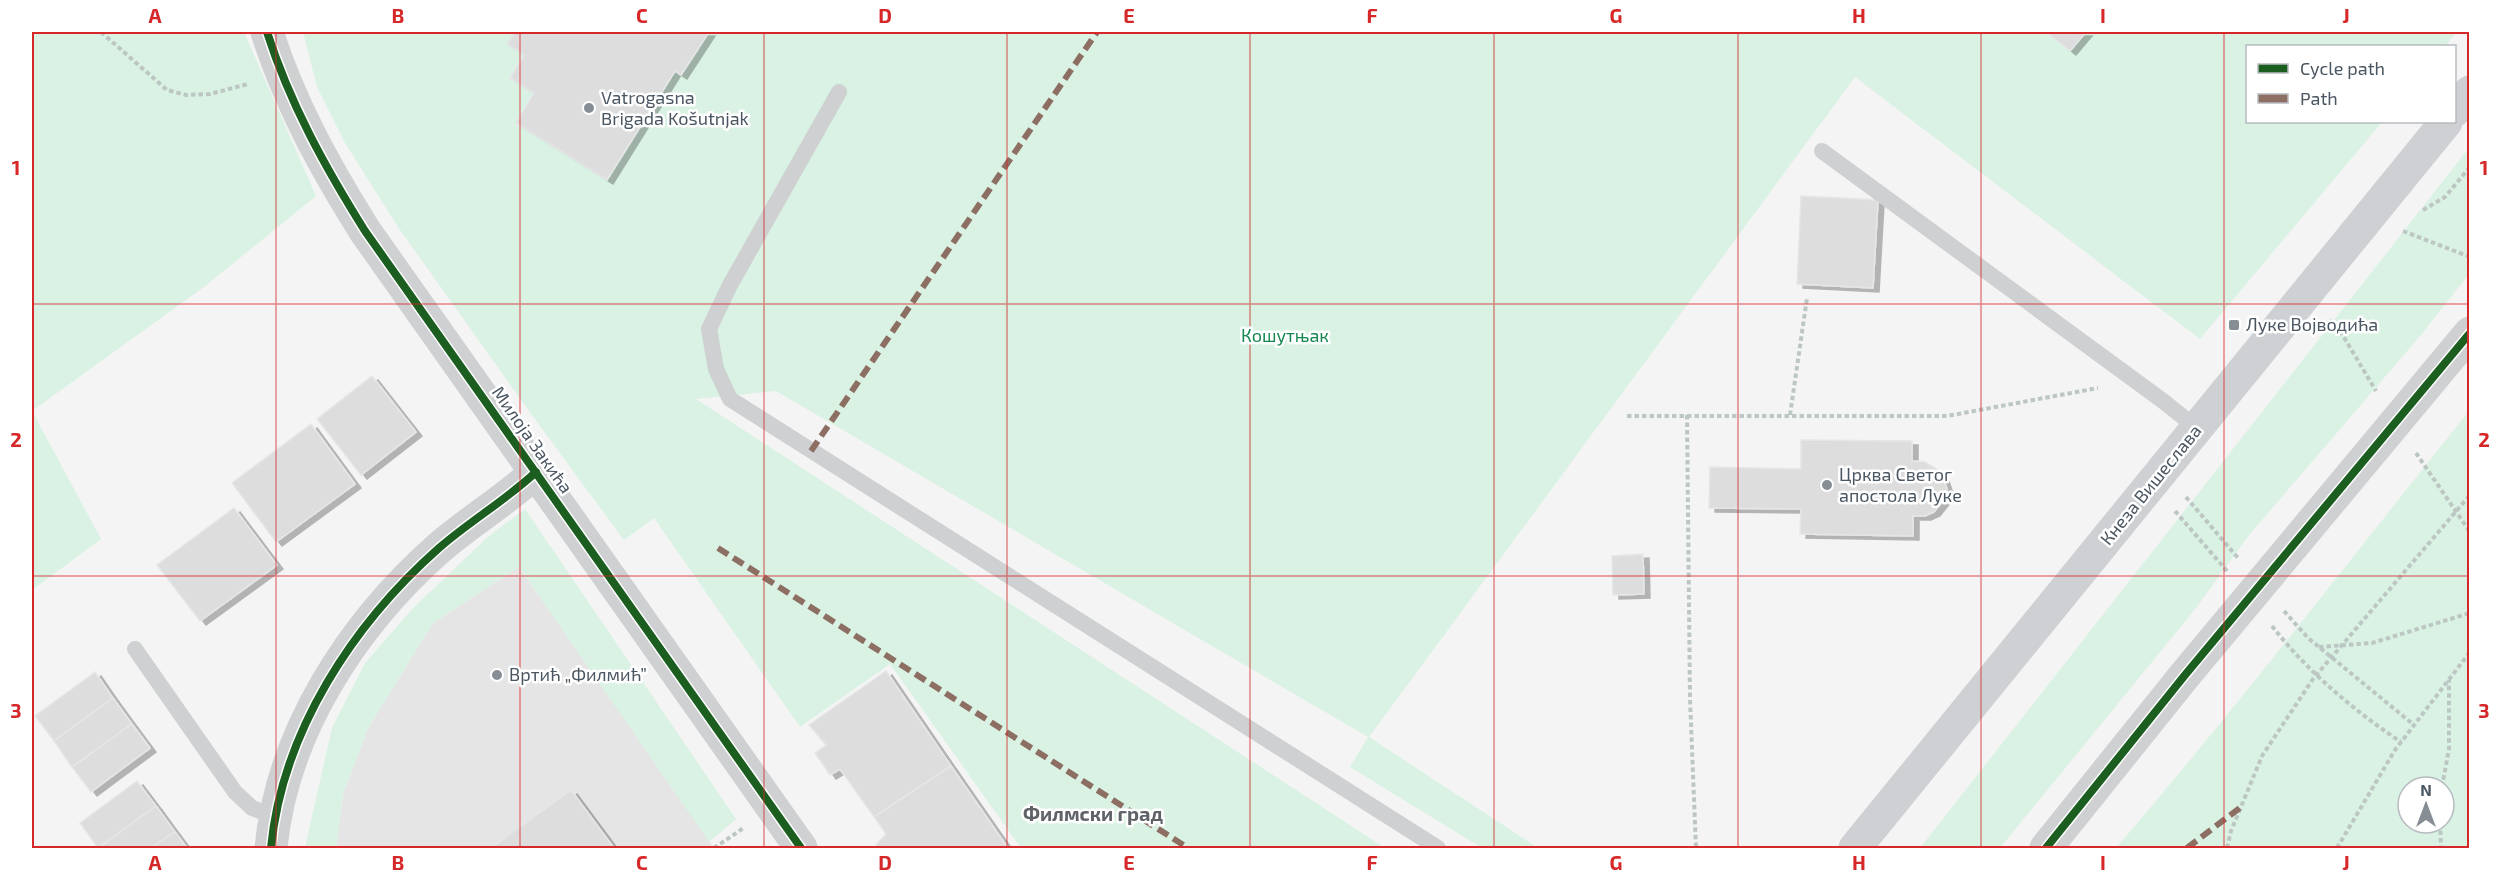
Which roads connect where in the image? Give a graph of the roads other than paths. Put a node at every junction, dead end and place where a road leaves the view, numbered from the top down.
1 (267, 32) edge
2 (839, 92) dead end
3 (2469, 92) edge
4 (2456, 108) edge
5 (2445, 123) edge
6 (1822, 151) dead end
7 (2469, 333) edge
8 (2198, 429) junction
9 (536, 472) junction
10 (135, 649) dead end
11 (274, 816) junction
12 (271, 849) edge
13 (801, 849) edge
14 (1438, 849) edge
15 (1855, 849) edge
16 (2046, 849) edge

1 - 9 street, Милоја Закића
2 - 14 lane
3 - 4 main road
5 - 8 main road, Кнеза Вишеслава
6 - 8 lane
7 - 16 street
8 - 15 main road, Кнеза Вишеслава
9 - 11 street
9 - 13 street, Милоја Закића
10 - 11 lane
11 - 12 street

